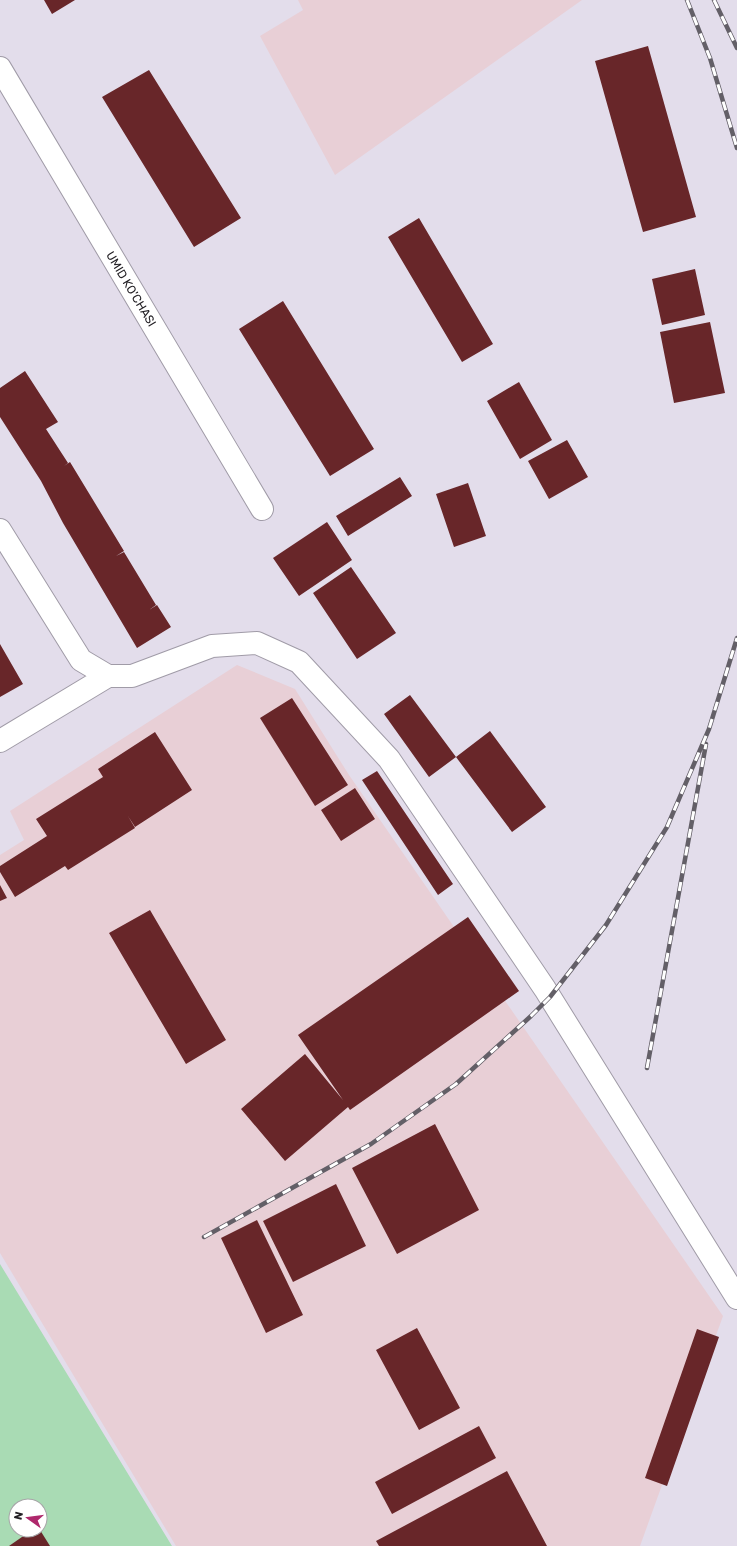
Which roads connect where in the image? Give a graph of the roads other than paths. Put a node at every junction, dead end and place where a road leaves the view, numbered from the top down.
1 (0, 68) edge
2 (262, 510) dead end
3 (0, 530) edge
4 (108, 676) junction
5 (0, 741) edge
6 (737, 1298) edge

1 - 2 street, UMID KO'CHASI
3 - 4 street
4 - 5 street
4 - 6 street

